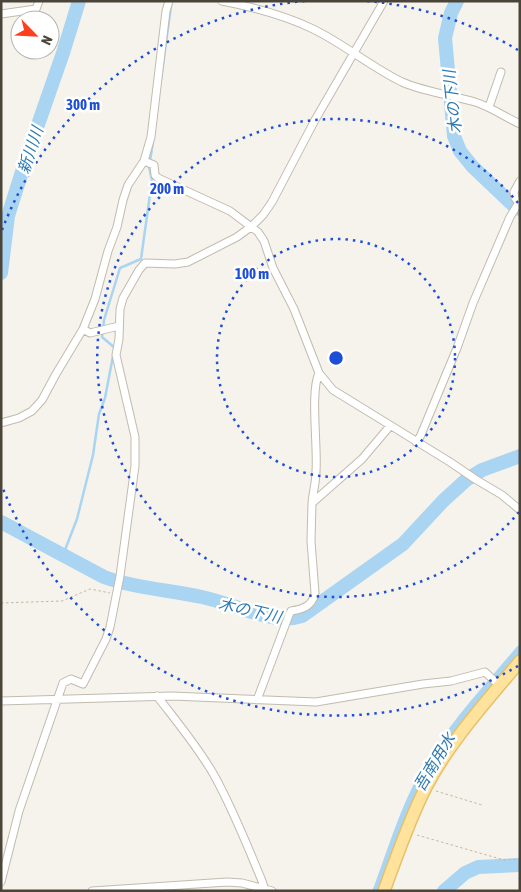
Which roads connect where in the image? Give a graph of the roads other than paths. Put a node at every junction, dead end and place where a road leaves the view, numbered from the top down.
1 (39, 1) edge
2 (169, 1) edge
3 (222, 1) edge
4 (384, 1) edge
5 (1, 14) edge
6 (354, 53) junction
7 (501, 72) dead end
8 (490, 107) junction
9 (520, 124) edge
10 (148, 163) junction
11 (520, 181) edge
12 (518, 206) edge
13 (252, 226) junction
14 (118, 326) junction
15 (83, 329) junction
16 (319, 373) junction
17 (1, 422) edge
18 (390, 426) junction
19 (416, 442) junction
20 (312, 503) junction
21 (520, 510) edge
22 (520, 661) edge
23 (496, 682) junction
24 (157, 696) junction
25 (57, 699) junction
26 (257, 700) junction
27 (1, 701) edge
28 (1, 882) edge
29 (264, 887) junction
30 (92, 891) edge
31 (272, 891) edge
32 (384, 891) edge

1 - 5 street
2 - 10 street
3 - 6 street
4 - 6 street
6 - 8 street
6 - 13 street
7 - 8 street
8 - 9 street
10 - 13 street
10 - 15 street
11 - 12 street
12 - 19 street
13 - 14 street
13 - 16 street
14 - 15 street
14 - 25 street
15 - 17 street
16 - 18 street
16 - 20 street
18 - 19 street
18 - 20 street
19 - 21 street
20 - 26 street
22 - 23 main road
23 - 26 street
23 - 32 main road
24 - 25 street
24 - 26 street
24 - 29 street
25 - 27 street
25 - 28 street
29 - 30 street
29 - 31 street

